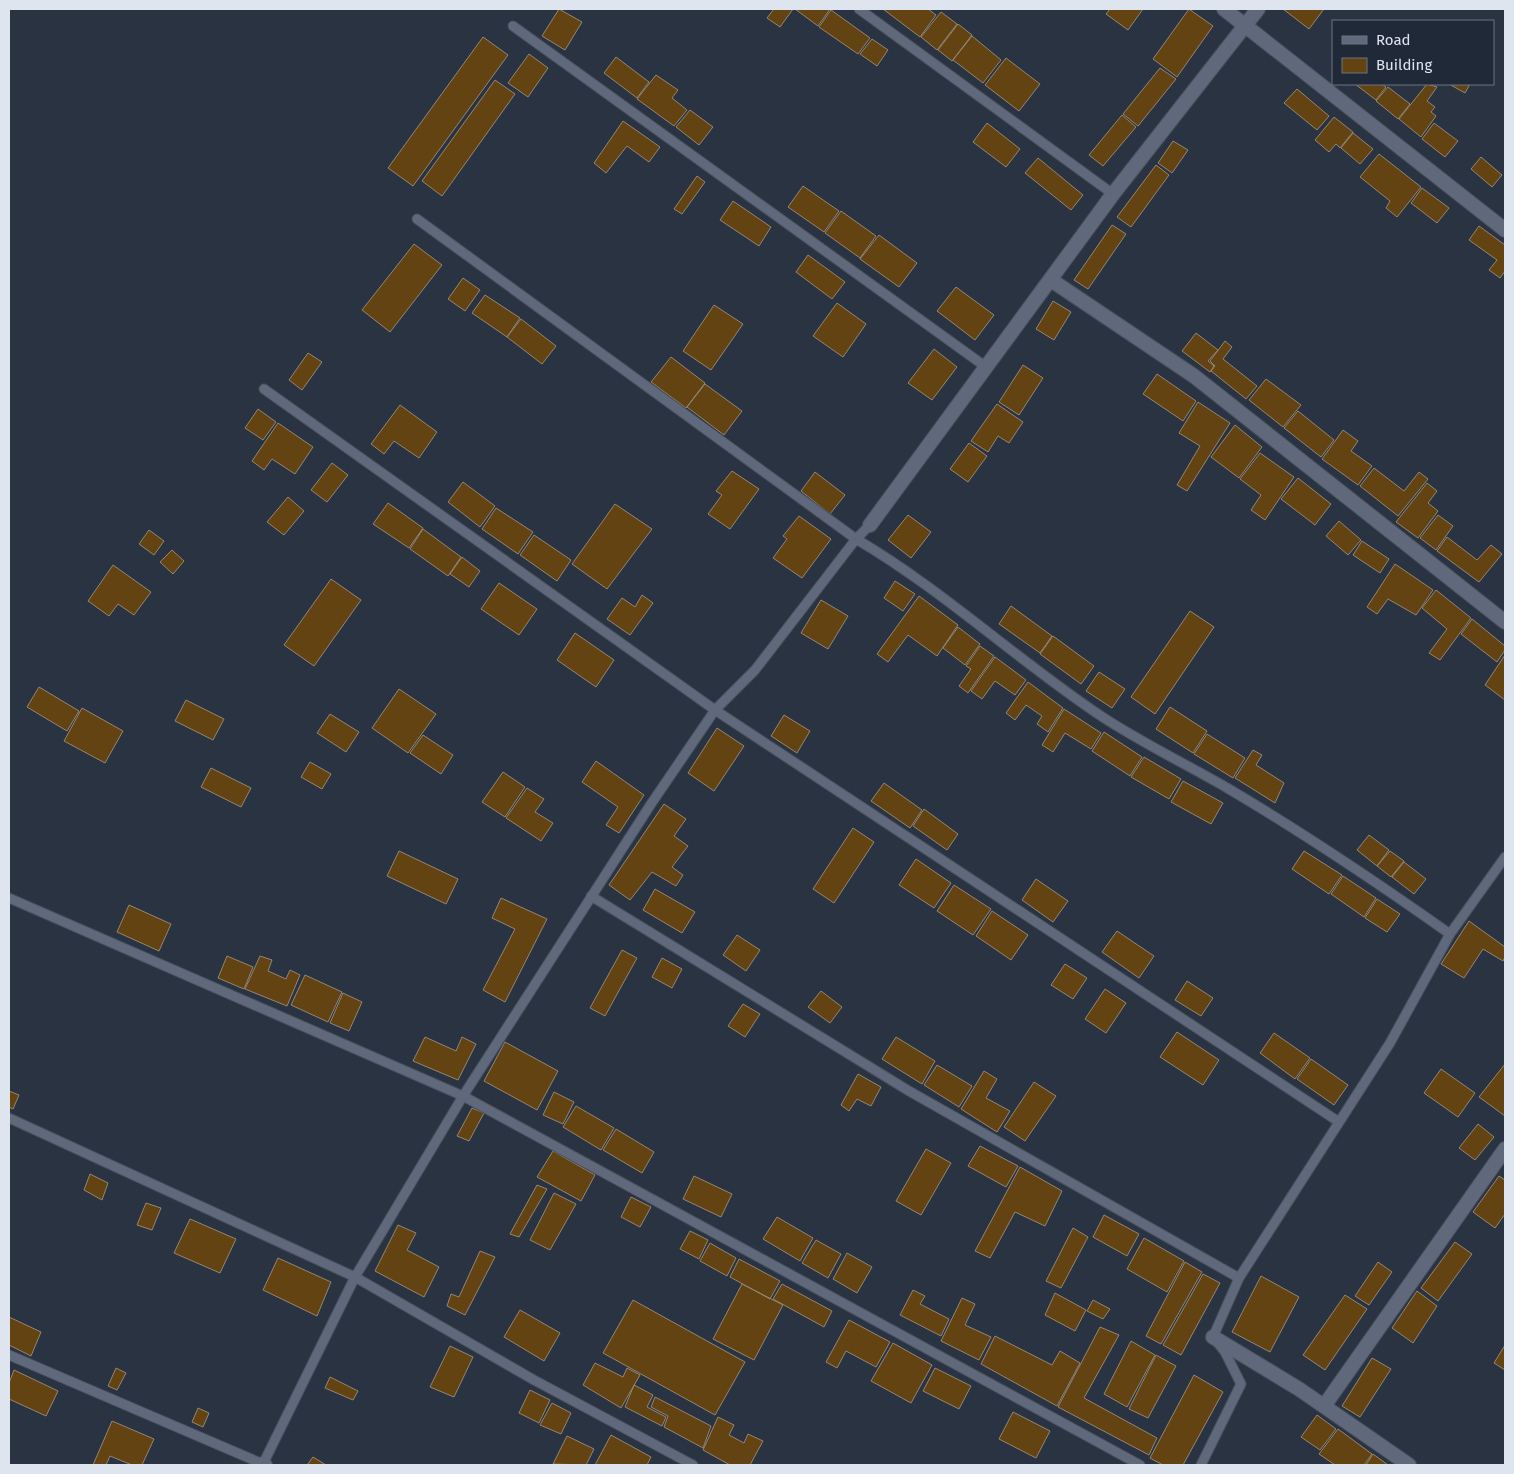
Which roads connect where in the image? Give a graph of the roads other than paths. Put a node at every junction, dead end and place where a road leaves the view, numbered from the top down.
1 (859, 9) edge
2 (1224, 9) edge
3 (1258, 9) edge
4 (1247, 25) junction
5 (513, 26) dead end
6 (1113, 194) junction
7 (416, 219) dead end
8 (1505, 230) edge
9 (1051, 280) junction
10 (986, 366) junction
11 (264, 389) dead end
12 (870, 525) joint
13 (856, 539) junction
14 (1505, 622) edge
15 (715, 710) junction
16 (1505, 857) edge
17 (591, 896) junction
18 (9, 898) edge
19 (1450, 934) junction
20 (463, 1096) junction
21 (9, 1118) edge
22 (1339, 1122) junction
23 (1505, 1149) edge
24 (355, 1277) junction
25 (1239, 1278) junction
26 (1213, 1337) junction
27 (9, 1355) edge
28 (1324, 1406) junction
29 (264, 1464) edge
30 (693, 1465) edge
31 (1140, 1465) edge
32 (1201, 1465) edge
33 (1409, 1465) edge

1 - 6 lane
2 - 4 street
3 - 4 street
4 - 6 street
4 - 8 street
5 - 10 lane
6 - 9 street
7 - 13 lane
9 - 10 street
9 - 14 street
10 - 12 street
11 - 15 lane
12 - 13 lane
13 - 15 lane
13 - 19 lane
15 - 17 lane
15 - 22 lane
16 - 19 lane
17 - 20 lane
17 - 25 lane
18 - 20 lane
19 - 22 lane
20 - 24 lane
20 - 31 lane
21 - 24 lane
22 - 25 lane
23 - 28 street
24 - 29 lane
24 - 30 lane
25 - 26 lane
26 - 28 street
26 - 32 lane
27 - 29 lane
28 - 33 street

